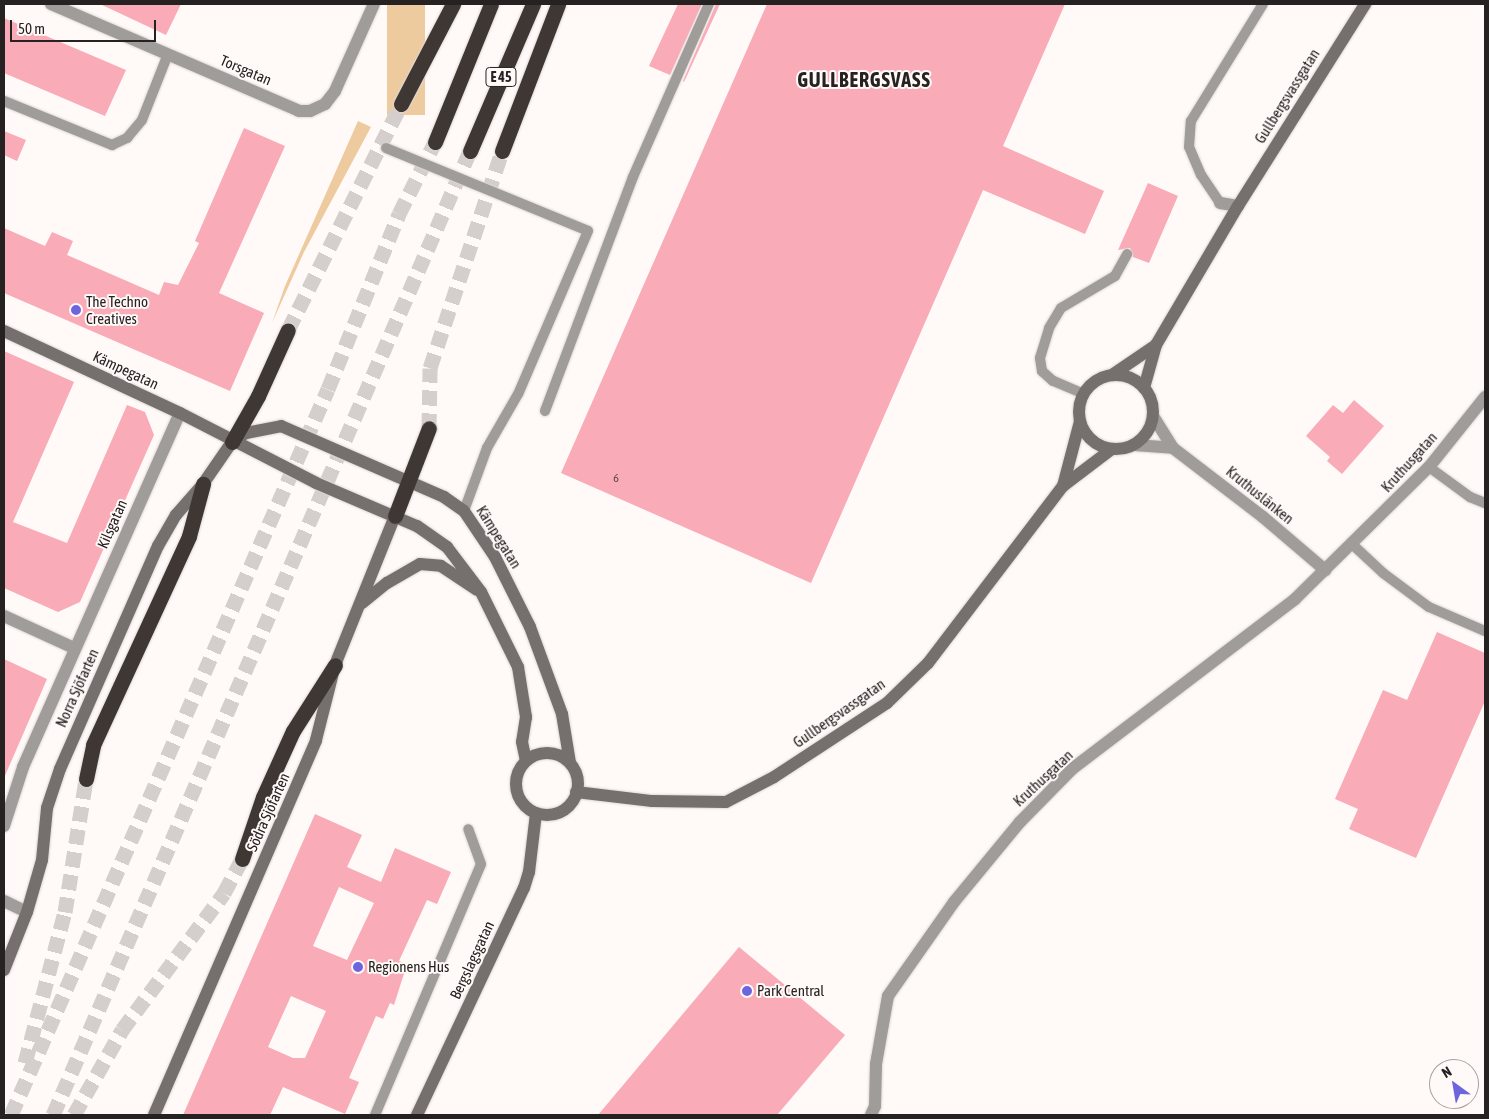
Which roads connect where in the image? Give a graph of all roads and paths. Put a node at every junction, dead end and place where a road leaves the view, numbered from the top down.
1 (51, 4) edge
2 (374, 4) edge
3 (454, 4) edge
4 (493, 4) edge
5 (533, 4) edge
6 (558, 4) edge
7 (709, 4) edge
8 (1263, 4) edge
9 (1364, 4) edge
10 (168, 54) junction
11 (4, 101) edge
12 (401, 104) tunnel mouth
13 (435, 142) tunnel mouth
14 (386, 148) dead end
15 (470, 151) tunnel mouth
16 (502, 151) tunnel mouth
17 (1220, 202) joint
18 (1238, 206) junction
19 (1127, 254) dead end
20 (4, 330) edge
21 (288, 330) tunnel mouth
22 (1156, 345) junction
23 (1112, 375) junction
24 (1144, 388) junction
25 (1084, 394) junction
26 (1485, 397) edge
27 (545, 411) dead end
28 (180, 413) junction
29 (1153, 416) junction
30 (1080, 421) junction
31 (429, 428) tunnel mouth
32 (232, 442) junction
33 (1134, 445) junction
34 (1173, 448) junction
35 (1112, 449) junction
36 (1430, 467) junction
37 (409, 483) junction
38 (203, 484) junction
39 (1063, 486) junction
40 (1485, 503) edge
41 (464, 511) junction
42 (395, 516) junction
43 (1353, 546) junction
44 (1325, 570) junction
45 (481, 592) junction
46 (360, 605) junction
47 (4, 616) edge
48 (1485, 631) edge
49 (74, 648) junction
50 (335, 665) junction
51 (526, 761) junction
52 (570, 763) junction
53 (86, 779) tunnel mouth
54 (576, 792) junction
55 (536, 813) junction
56 (4, 826) edge
57 (468, 829) dead end
58 (242, 858) tunnel mouth
59 (4, 901) edge
60 (27, 912) junction
61 (4, 970) edge
62 (154, 1115) edge
63 (374, 1115) edge
64 (417, 1115) edge
65 (870, 1115) edge

1 - 10 street, Torsgatan
2 - 10 street, Torsgatan
3 - 12 highway
4 - 13 highway, E 45
5 - 15 highway, E 45
6 - 16 highway
7 - 27 lane
8 - 17 lane
9 - 18 street, Gullbergsvassgatan
10 - 11 lane
14 - 41 lane
17 - 18 street
18 - 22 street, Gullbergsvassgatan
19 - 25 lane
20 - 28 street, Kämpegatan
21 - 32 highway
22 - 23 street, Gullbergsvassgatan
22 - 24 street, Gullbergsvassgatan
23 - 24 street
23 - 25 street, Gullbergsvassgatan
24 - 29 street
25 - 30 street, Gullbergsvassgatan
26 - 36 street, Kruthusgatan
28 - 32 street, Kämpegatan
28 - 49 street, Kilsgatan
29 - 33 street
29 - 34 street, Kruthuslänken
30 - 35 street
30 - 39 street, Gullbergsvassgatan
31 - 37 highway
32 - 37 street, Kämpegatan
32 - 38 street, Norra Sjöfarten
32 - 42 street, Kämpegatan
33 - 34 street
33 - 35 street, Gullbergsvassgatan
34 - 44 street, Kruthuslänken
35 - 39 street, Gullbergsvassgatan
36 - 40 lane
36 - 43 street, Kruthusgatan
37 - 41 street, Kämpegatan
37 - 42 highway
38 - 53 highway
38 - 60 street, Norra Sjöfarten
39 - 54 street, Gullbergsvassgatan
41 - 52 street, Kämpegatan
42 - 45 street, Kämpegatan
42 - 46 street, Södra Sjöfarten
43 - 44 street, Kruthusgatan
43 - 48 lane
44 - 65 street, Kruthusgatan
45 - 46 street
45 - 51 street, Kämpegatan
46 - 50 street, Södra Sjöfarten
47 - 49 street
49 - 56 street, Kilsgatan
50 - 58 highway
50 - 62 street, Södra Sjöfarten
51 - 52 street
51 - 55 street
52 - 54 street
54 - 55 street
55 - 64 street, Bergslagsgatan
57 - 63 lane, Bergslagsgatan
59 - 60 street
60 - 61 street, Norra Sjöfarten

